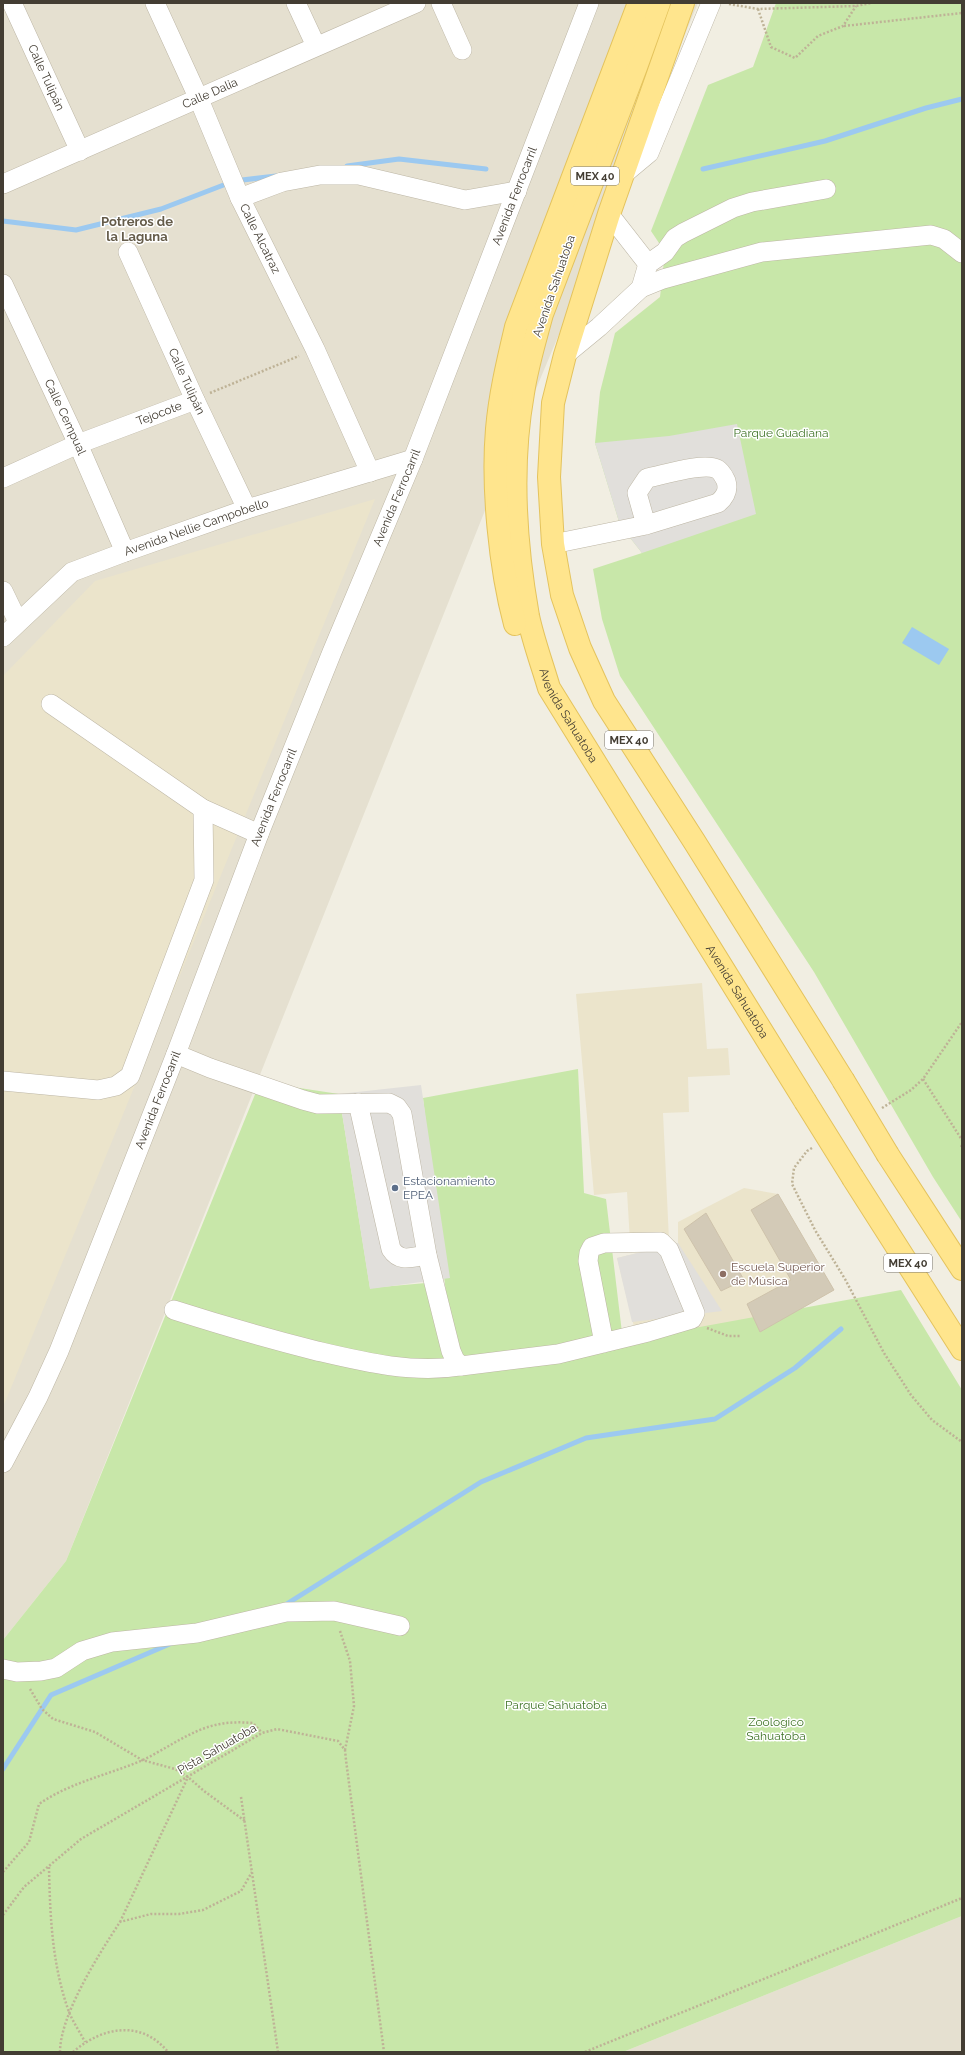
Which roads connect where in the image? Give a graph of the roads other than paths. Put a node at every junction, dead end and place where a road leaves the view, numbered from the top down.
1 (12, 3) edge
2 (155, 3) edge
3 (296, 3) edge
4 (416, 3) edge
5 (441, 3) edge
6 (639, 3) edge
7 (659, 3) edge
8 (683, 3) edge
9 (711, 3) edge
10 (587, 4) edge
11 (316, 46) junction
12 (462, 50) dead end
13 (198, 97) junction
14 (80, 151) junction
15 (625, 173) junction
16 (3, 184) edge
17 (826, 189) dead end
18 (517, 191) junction
19 (240, 198) junction
20 (609, 214) junction
21 (128, 252) dead end
22 (962, 253) edge
23 (648, 264) junction
24 (3, 284) edge
25 (641, 288) junction
26 (565, 355) junction
27 (195, 400) junction
28 (78, 444) junction
29 (413, 459) junction
30 (370, 472) junction
31 (3, 478) edge
32 (247, 509) junction
33 (646, 525) junction
34 (553, 544) junction
35 (125, 552) junction
36 (3, 591) edge
37 (18, 622) junction
38 (3, 637) edge
39 (549, 688) junction
40 (50, 704) dead end
41 (203, 809) junction
42 (259, 834) junction
43 (176, 1054) junction
44 (3, 1081) edge
45 (358, 1104) junction
46 (427, 1255) junction
47 (962, 1269) edge
48 (174, 1310) dead end
49 (604, 1343) junction
50 (962, 1349) edge
51 (461, 1366) junction
52 (3, 1463) edge
53 (400, 1626) dead end
54 (10, 1670) edge

1 - 14 street, Calle Tulipán
2 - 13 street, Calle Alcatraz
3 - 11 street
4 - 11 street, Calle Dalia
5 - 12 street
6 - 39 main road
7 - 39 main road, Avenida Sahuatoba / MEX 40
8 - 15 main road, MEX 40
9 - 15 street
10 - 18 street, Avenida Ferrocarril
11 - 13 street, Calle Dalia
13 - 14 street, Calle Dalia
13 - 19 street, Calle Alcatraz
14 - 16 street, Calle Dalia
15 - 20 main road, MEX 40
17 - 23 street
18 - 19 street
18 - 29 street, Avenida Ferrocarril
19 - 30 street, Calle Alcatraz
20 - 23 street
20 - 26 main road, MEX 40
21 - 27 street, Calle Tulipán
22 - 25 street
23 - 25 street
24 - 28 street, Calle Cempual
25 - 26 street
26 - 34 main road, MEX 40
27 - 28 street, Tejocote
27 - 32 street, Calle Tulipán
28 - 31 street, Tejocote
28 - 35 street, Calle Cempual
29 - 30 street, Avenida Nellie Campobello
29 - 42 street, Avenida Ferrocarril
30 - 32 street, Avenida Nellie Campobello
32 - 35 street, Avenida Nellie Campobello
33 - 33 street
33 - 34 street
34 - 47 main road, MEX 40, bridge
35 - 37 street, Avenida Nellie Campobello
36 - 37 street
37 - 38 street, Avenida Nellie Campobello
39 - 50 main road, Avenida Sahuatoba / MEX 40, bridge
40 - 41 street
41 - 42 street
41 - 44 street
42 - 43 street, Avenida Ferrocarril
43 - 45 street
43 - 52 street, Avenida Ferrocarril
45 - 46 street
45 - 46 street
46 - 51 street
48 - 51 street
49 - 49 street
49 - 51 street
53 - 54 street

